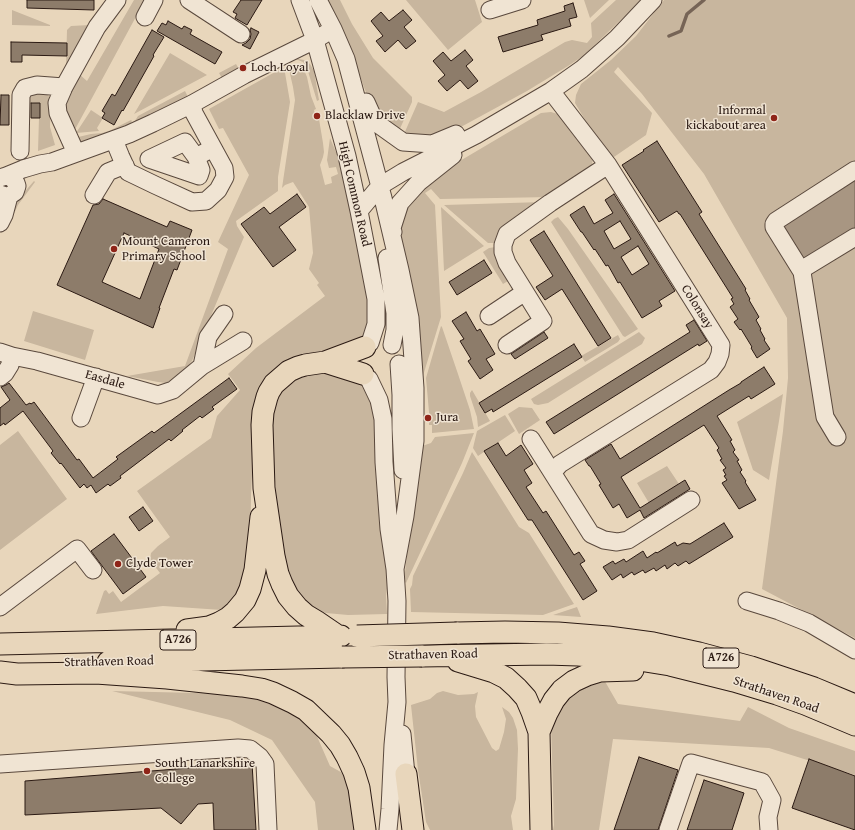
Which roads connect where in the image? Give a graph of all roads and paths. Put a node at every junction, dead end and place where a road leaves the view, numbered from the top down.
1 (117, 0) edge
2 (154, 0) edge
3 (189, 0) edge
4 (300, 0) edge
5 (318, 0) edge
6 (653, 0) edge
7 (516, 1) edge
8 (490, 10) dead end
9 (145, 17) dead end
10 (333, 28) junction
11 (241, 34) dead end
12 (315, 40) junction
13 (346, 59) junction
14 (64, 87) junction
15 (550, 91) junction
16 (192, 104) junction
17 (518, 110) junction
18 (476, 135) junction
19 (114, 140) junction
20 (213, 148) junction
21 (20, 151) dead end
22 (76, 153) junction
23 (196, 157) dead end
24 (449, 158) junction
25 (608, 165) junction
26 (125, 166) junction
27 (855, 170) edge
28 (6, 187) edge
29 (382, 192) junction
30 (94, 195) dead end
31 (359, 211) junction
32 (0, 224) edge
33 (855, 237) edge
34 (400, 270) junction
35 (801, 270) junction
36 (525, 292) junction
37 (224, 314) dead end
38 (490, 316) dead end
39 (243, 341) dead end
40 (367, 345) junction
41 (507, 345) dead end
42 (392, 346) junction
43 (6, 354) edge
44 (325, 362) junction
45 (400, 364) junction
46 (202, 366) junction
47 (0, 377) edge
48 (96, 377) junction
49 (366, 377) junction
50 (81, 418) dead end
51 (837, 437) dead end
52 (531, 439) dead end
53 (552, 472) junction
54 (264, 488) junction
55 (691, 500) dead end
56 (405, 516) junction
57 (395, 568) junction
58 (93, 570) dead end
59 (747, 601) dead end
60 (0, 607) edge
61 (347, 636) junction
62 (40, 643) junction
63 (0, 644) edge
64 (855, 650) edge
65 (429, 655) junction
66 (0, 664) edge
67 (0, 672) edge
68 (777, 694) junction
69 (397, 702) junction
70 (855, 705) edge
71 (855, 725) edge
72 (539, 732) junction
73 (0, 764) edge
74 (406, 774) junction
75 (268, 830) edge
76 (365, 830) edge
77 (388, 830) edge
78 (403, 830) edge
79 (412, 830) edge
80 (541, 830) edge
81 (668, 830) edge
82 (769, 830) edge

1 - 14 street
2 - 9 street
3 - 11 street
4 - 12 street, High Common Road
5 - 10 street, High Common Road
6 - 15 street
7 - 8 street
10 - 12 street
10 - 13 street, High Common Road
12 - 16 street
12 - 31 street, High Common Road
13 - 17 street
13 - 29 street, High Common Road
14 - 21 street
14 - 22 street
15 - 17 street
15 - 25 street, Colonsay
16 - 19 street
16 - 20 street
17 - 18 street
18 - 24 street
18 - 29 street
19 - 22 street
19 - 26 street
20 - 23 street
20 - 26 street
22 - 28 street
24 - 29 street
24 - 34 street
25 - 36 street
25 - 53 street, Colonsay
26 - 30 street
27 - 35 street
28 - 32 street
29 - 31 street
29 - 34 street, High Common Road
29 - 42 street, High Common Road
31 - 40 street, High Common Road
33 - 35 street
34 - 56 street, High Common Road
35 - 51 street
36 - 38 street
36 - 41 street
37 - 46 street
39 - 46 street, Easdale
40 - 42 street
40 - 44 main road
40 - 49 street
42 - 45 street
43 - 47 street
43 - 48 street, Easdale
44 - 49 main road
44 - 54 main road
45 - 49 street
45 - 56 street, High Common Road
46 - 48 street, Easdale
48 - 50 street
49 - 57 street, High Common Road
52 - 53 street
53 - 55 street
54 - 61 main road
54 - 62 main road
56 - 57 street, High Common Road
57 - 69 street, High Common Road
58 - 60 street
59 - 64 street
61 - 62 main road, Strathaven Road / A726
61 - 70 main road, Strathaven Road / A726, bridge
62 - 63 main road, Strathaven Road / A726
65 - 66 main road, Strathaven Road / A726, bridge
65 - 68 main road, Strathaven Road / A726
65 - 72 main road, A726
67 - 76 main road
68 - 71 main road, Strathaven Road / A726
68 - 72 main road, A726
69 - 74 street, High Common Road
69 - 77 street, High Common Road
72 - 80 main road, A726
73 - 75 street
74 - 78 street, High Common Road
74 - 79 main road
81 - 82 street

